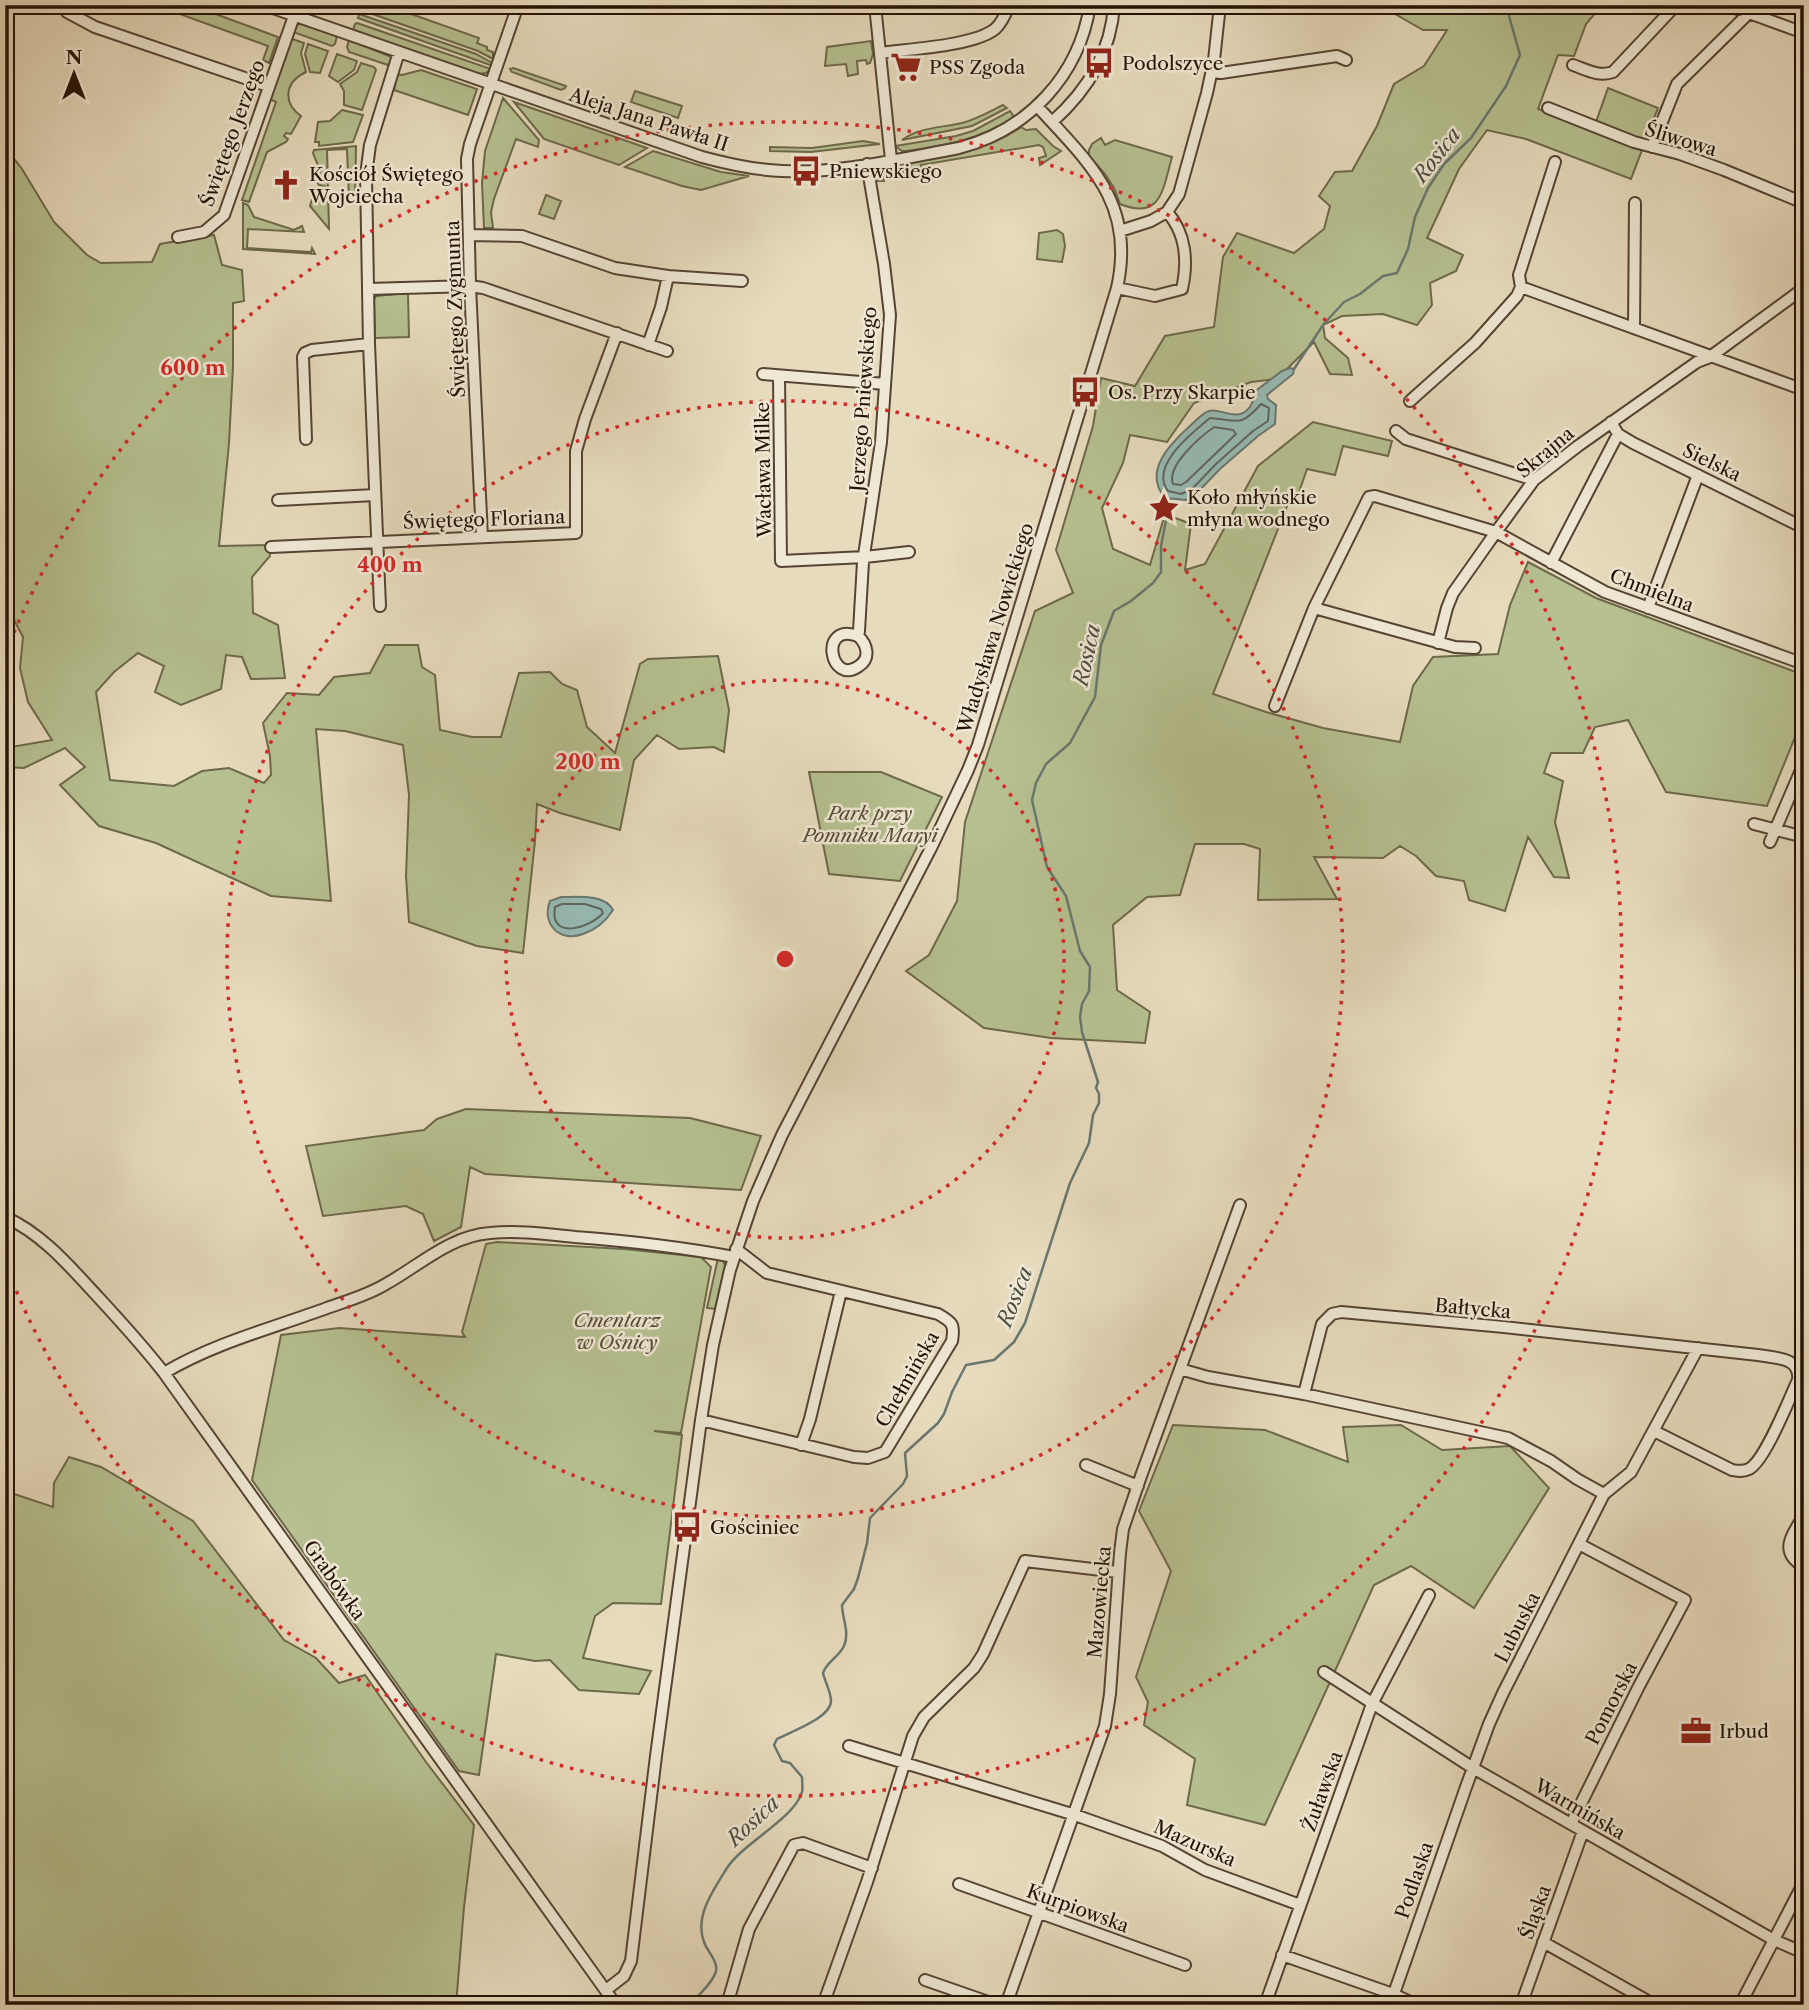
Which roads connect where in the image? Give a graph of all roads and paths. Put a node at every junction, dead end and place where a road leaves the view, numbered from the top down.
1 (62, 5) edge
2 (264, 5) edge
3 (518, 5) edge
4 (875, 5) edge
5 (1009, 5) edge
6 (1090, 5) edge
7 (1114, 5) edge
8 (1220, 5) edge
9 (1676, 5) edge
10 (1726, 5) edge
11 (1751, 9) edge
12 (294, 16) junction
13 (1804, 33) edge
14 (398, 52) junction
15 (880, 53) junction
16 (1346, 60) dead end
17 (1573, 65) dead end
18 (1212, 72) junction
19 (491, 84) junction
20 (268, 86) junction
21 (1037, 106) junction
22 (1548, 108) dead end
23 (1052, 122) junction
24 (1652, 147) junction
25 (891, 160) junction
26 (1555, 162) dead end
27 (867, 164) junction
28 (1635, 203) dead end
29 (1804, 203) edge
30 (1167, 212) junction
31 (1120, 230) junction
32 (469, 235) junction
33 (178, 237) dead end
34 (668, 276) junction
35 (742, 281) dead end
36 (470, 286) junction
37 (1521, 287) junction
38 (1117, 288) junction
39 (1804, 288) edge
40 (368, 289) junction
41 (1634, 328) junction
42 (617, 333) junction
43 (369, 344) junction
44 (648, 345) junction
45 (667, 351) dead end
46 (1710, 357) junction
47 (763, 374) dead end
48 (779, 376) junction
49 (885, 384) junction
50 (1804, 390) edge
51 (1410, 401) dead end
52 (1611, 422) junction
53 (1396, 431) dead end
54 (1618, 434) junction
55 (306, 439) dead end
56 (1698, 475) junction
57 (1534, 480) junction
58 (375, 495) junction
59 (278, 500) dead end
60 (1804, 528) edge
61 (1496, 532) junction
62 (482, 537) junction
63 (377, 541) junction
64 (271, 547) dead end
65 (909, 552) dead end
66 (865, 557) junction
67 (1552, 563) junction
68 (380, 606) dead end
69 (1314, 608) junction
70 (1648, 608) junction
71 (858, 636) dead end
72 (1438, 643) junction
73 (1475, 648) dead end
74 (1804, 664) edge
75 (1275, 706) dead end
76 (1804, 763) edge
77 (1754, 824) dead end
78 (1775, 830) junction
79 (1804, 837) edge
80 (1770, 842) dead end
81 (1240, 1205) dead end
82 (5, 1217) edge
83 (735, 1253) junction
84 (841, 1292) junction
85 (1698, 1348) junction
86 (1180, 1369) junction
87 (164, 1373) junction
88 (1304, 1394) junction
89 (701, 1420) junction
90 (1654, 1431) junction
91 (801, 1445) junction
92 (1086, 1465) dead end
93 (1138, 1486) junction
94 (1604, 1494) junction
95 (1804, 1515) edge
96 (1579, 1544) junction
97 (1804, 1567) edge
98 (1118, 1572) junction
99 (1429, 1595) dead end
100 (1324, 1672) dead end
101 (1372, 1703) junction
102 (849, 1746) dead end
103 (904, 1763) junction
104 (1473, 1768) junction
105 (1075, 1815) junction
106 (1571, 1824) junction
107 (1583, 1830) junction
108 (872, 1868) junction
109 (1804, 1882) edge
110 (959, 1884) dead end
111 (1300, 1905) junction
112 (1040, 1912) junction
113 (1774, 1940) junction
114 (1543, 1942) junction
115 (1804, 1953) edge
116 (1282, 1955) junction
117 (1185, 1965) dead end
118 (925, 1980) dead end
119 (606, 1990) junction
120 (1392, 2000) edge
121 (616, 2005) edge
122 (727, 2005) edge
123 (823, 2005) edge
124 (997, 2005) edge
125 (1006, 2005) edge
126 (1265, 2005) edge
127 (1417, 2005) edge
128 (1521, 2005) edge
129 (1655, 2005) edge
130 (1740, 2005) edge

1 - 20 street
2 - 12 street, Aleja Jana Pawła II
3 - 19 street, Świętego Zygmunta
4 - 15 street
5 - 15 street
6 - 21 street, Aleja Jana Pawła II
7 - 23 street
8 - 18 street
9 - 17 street
10 - 11 street
11 - 13 street
11 - 24 street
12 - 14 street, Aleja Jana Pawła II
12 - 20 street, Świętego Jerzego
14 - 19 street, Aleja Jana Pawła II
14 - 40 street
15 - 25 street
16 - 18 street
18 - 30 street
19 - 27 street, Aleja Jana Pawła II
19 - 32 street, Świętego Zygmunta
20 - 33 street, Świętego Jerzego
21 - 23 street, Władysława Nowickiego
21 - 25 street, Aleja Jana Pawła II
22 - 24 street, Śliwowa
23 - 31 street, Władysława Nowickiego
24 - 29 street, Śliwowa
25 - 27 street, Aleja Jana Pawła II
26 - 37 street
27 - 49 street, Jerzego Pniewskiego
28 - 41 street
30 - 31 street
30 - 38 street
31 - 38 street, Władysława Nowickiego
32 - 34 street
32 - 36 street, Świętego Zygmunta
34 - 35 street
34 - 44 street
36 - 40 street
36 - 42 street
36 - 62 street, Świętego Zygmunta
37 - 41 street
37 - 51 street
38 - 83 street, Władysława Nowickiego
39 - 46 street, Skrajna
40 - 43 street
41 - 46 street
42 - 44 street
42 - 62 street, Świętego Floriana
43 - 55 street
43 - 58 street
44 - 45 street
46 - 50 street
46 - 52 street, Skrajna
47 - 48 street
48 - 49 street
48 - 66 street, Wacława Milke
49 - 66 street, Jerzego Pniewskiego
52 - 54 street
52 - 57 street, Skrajna
53 - 57 street
54 - 56 street, Sielska
54 - 67 street
56 - 60 street, Sielska
56 - 70 street
57 - 61 street, Skrajna
58 - 59 street
58 - 63 street
61 - 67 street, Chmielna
61 - 69 street
61 - 72 street, Skrajna
62 - 63 street, Świętego Floriana
63 - 64 street, Świętego Floriana
63 - 68 street
65 - 66 street, Wacława Milke
66 - 71 street, Jerzego Pniewskiego
67 - 70 street, Chmielna
69 - 72 street
69 - 75 street
70 - 74 street, Chmielna
72 - 73 street
76 - 78 street
77 - 78 street
78 - 79 street
78 - 80 street
81 - 86 street, Mazowiecka
82 - 87 street, Grabówka
83 - 84 street, Chełmińska
83 - 87 street
83 - 89 street
84 - 91 street
84 - 91 street, Chełmińska
85 - 88 street, Bałtycka
85 - 90 street
85 - 90 street, Bałtycka
86 - 88 street
86 - 93 street, Mazowiecka
87 - 119 street, Grabówka
88 - 94 street
89 - 91 street, Chełmińska
89 - 119 street
90 - 94 street
92 - 93 street
93 - 98 street, Mazowiecka
94 - 96 street, Lubuska
95 - 97 street
96 - 104 street, Lubuska
96 - 106 street, Pomorska
98 - 103 street
98 - 105 street, Mazowiecka
99 - 101 street, Żuławska
100 - 101 street, Warmińska
101 - 104 street, Warmińska
101 - 111 street, Żuławska
102 - 103 street, Mazurska
103 - 105 street, Mazurska
103 - 108 street
104 - 106 street, Warmińska
104 - 120 street, Podlaska
105 - 111 street, Mazurska
105 - 112 street, Mazowiecka
106 - 107 street, Warmińska
107 - 113 street, Warmińska
107 - 114 street, Śląska
108 - 122 street
108 - 123 street
109 - 113 street
110 - 112 street, Kurpiowska
111 - 116 street, Żuławska
112 - 117 street, Kurpiowska
112 - 125 street, Mazowiecka
113 - 115 street, Warmińska
113 - 130 street
114 - 128 street, Śląska
114 - 129 street
116 - 120 street
116 - 126 street, Żuławska
118 - 124 street
119 - 121 street, Grabówka
120 - 127 street

